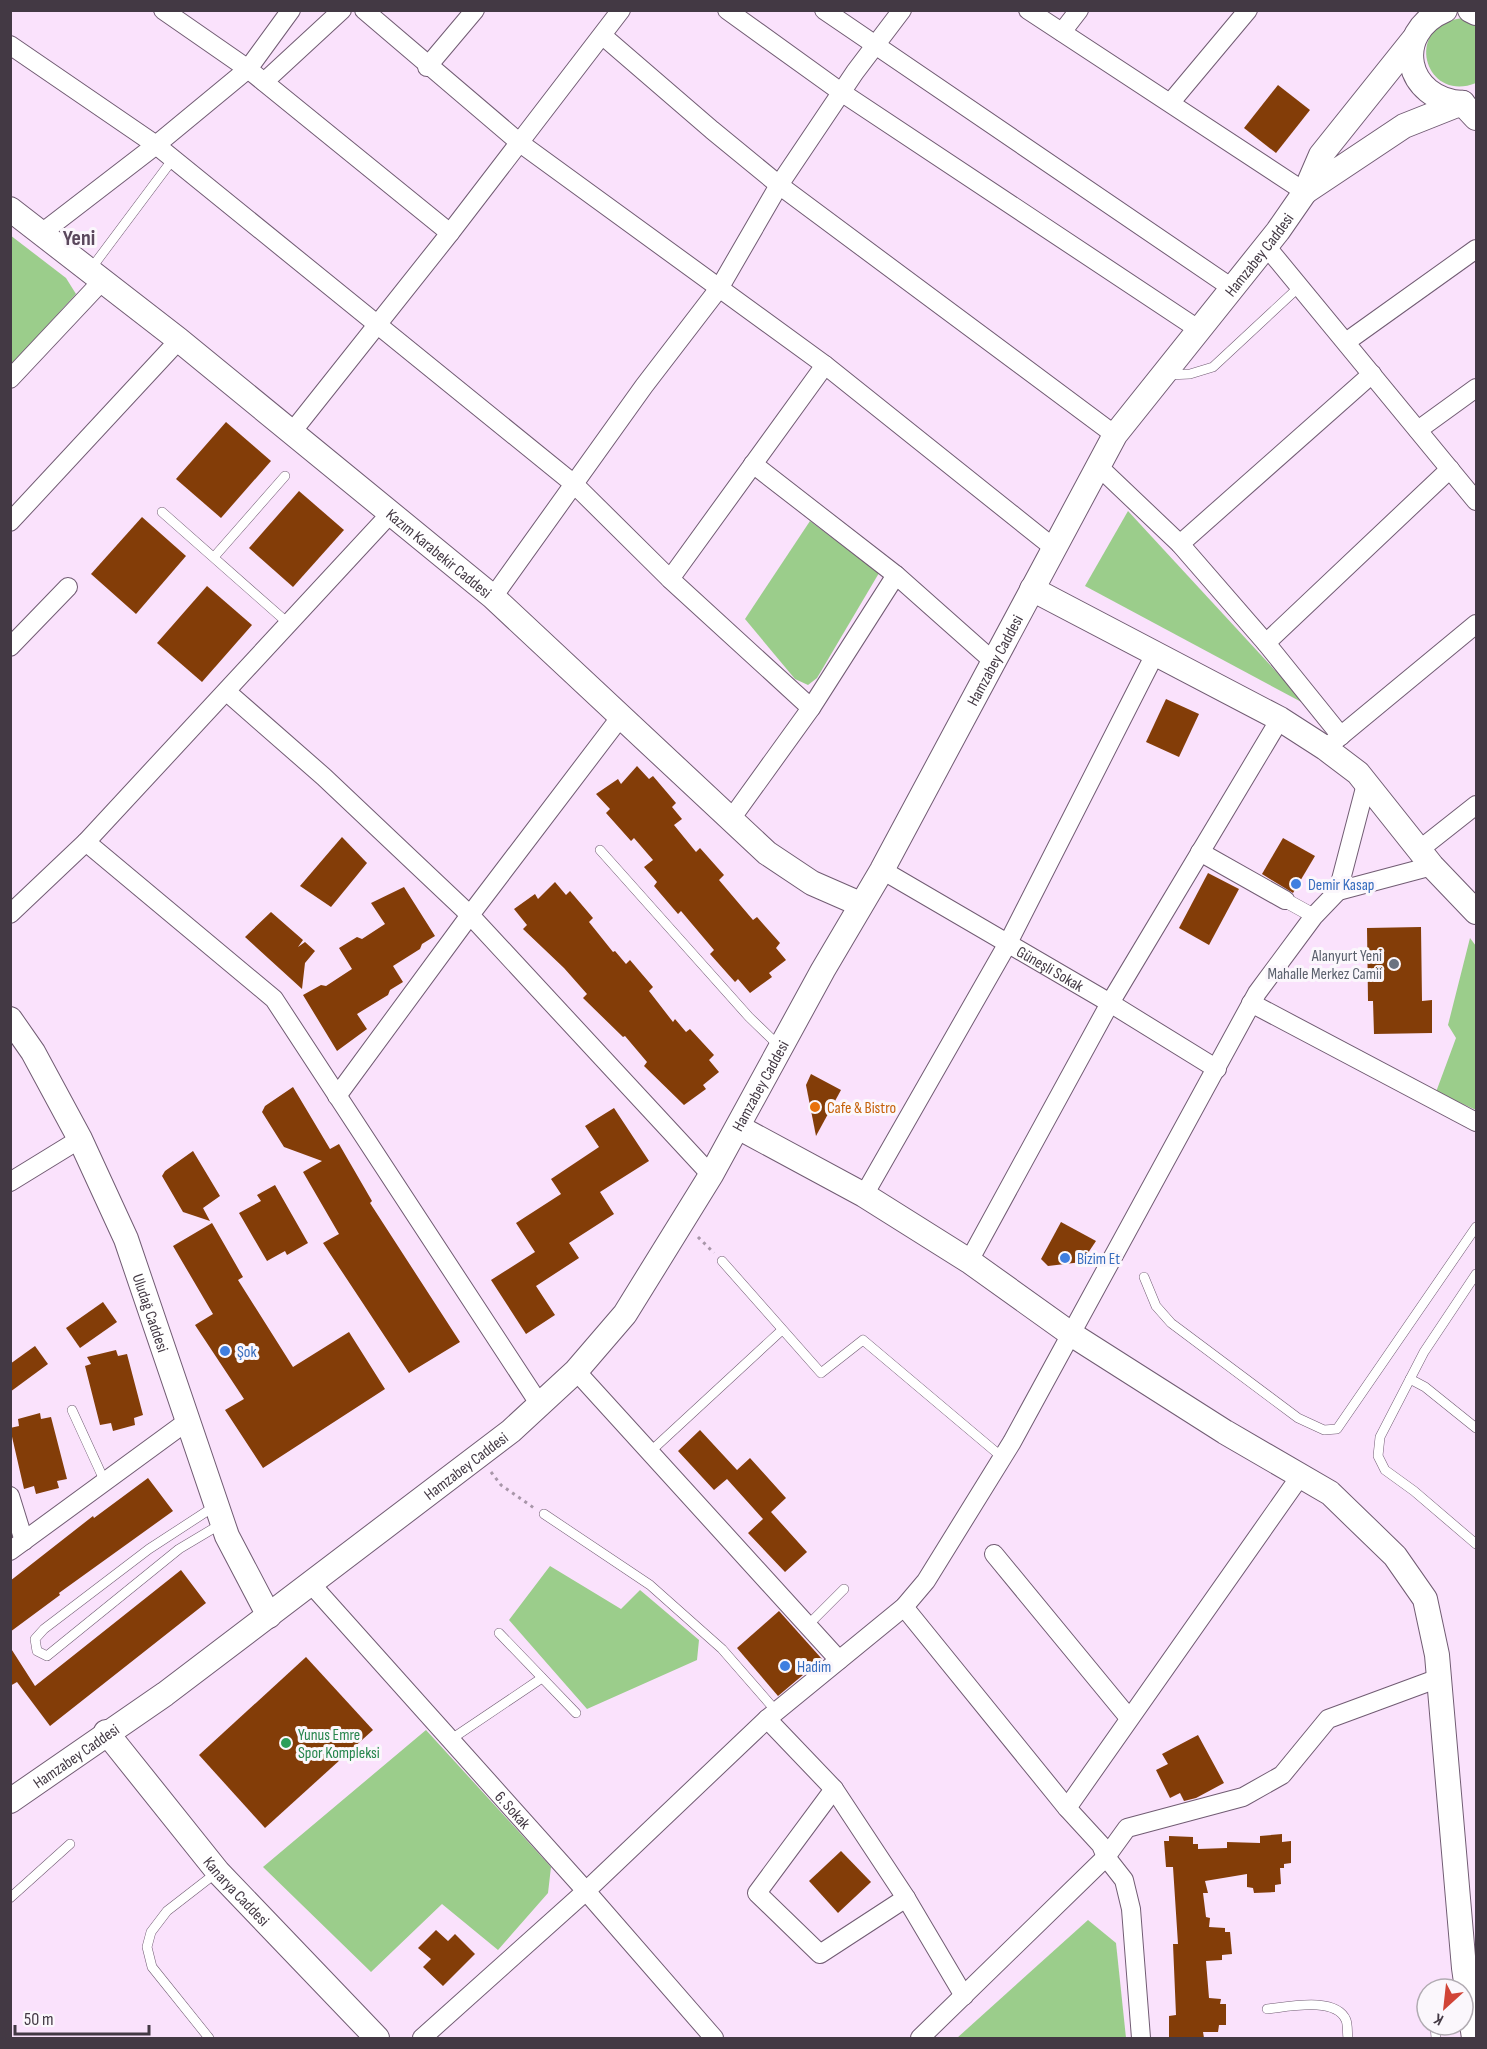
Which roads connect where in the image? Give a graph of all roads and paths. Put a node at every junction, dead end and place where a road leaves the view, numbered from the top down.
1 (163, 10) edge
2 (291, 10) edge
3 (342, 10) edge
4 (364, 10) edge
5 (475, 10) edge
6 (621, 10) edge
7 (727, 10) edge
8 (824, 10) edge
9 (902, 10) edge
10 (1028, 10) edge
11 (1079, 10) edge
12 (1248, 10) edge
13 (1470, 10) edge
14 (1438, 12) edge
15 (1476, 12) edge
16 (1062, 32) junction
17 (603, 36) junction
18 (1413, 40) junction
19 (10, 45) edge
20 (873, 46) junction
21 (427, 67) junction
22 (248, 69) junction
23 (264, 82) junction
24 (842, 92) junction
25 (1171, 102) junction
26 (1472, 107) edge
27 (520, 144) junction
28 (156, 145) junction
29 (173, 159) junction
30 (779, 185) junction
31 (1305, 192) junction
32 (10, 209) edge
33 (43, 232) junction
34 (450, 233) junction
35 (1266, 246) junction
36 (1476, 249) edge
37 (96, 275) junction
38 (720, 287) junction
39 (1299, 287) junction
40 (1232, 288) junction
41 (376, 325) junction
42 (1198, 329) junction
43 (179, 340) junction
44 (1346, 342) junction
45 (825, 365) junction
46 (1372, 374) junction
47 (1162, 376) junction
48 (10, 379) edge
49 (1476, 388) edge
50 (1418, 430) junction
51 (292, 432) junction
52 (1115, 435) junction
53 (753, 464) junction
54 (1098, 466) junction
55 (1450, 469) junction
56 (285, 476) dead end
57 (574, 484) junction
58 (1476, 501) edge
59 (162, 512) dead end
60 (391, 513) junction
61 (10, 522) edge
62 (1180, 544) junction
63 (1054, 548) junction
64 (214, 557) junction
65 (896, 575) junction
66 (670, 579) junction
67 (68, 587) dead end
68 (1032, 589) junction
69 (493, 597) junction
70 (289, 624) junction
71 (1476, 624) edge
72 (1266, 643) junction
73 (10, 647) edge
74 (1155, 654) junction
75 (994, 662) junction
76 (227, 692) junction
77 (811, 708) junction
78 (622, 715) junction
79 (1280, 719) junction
80 (1333, 742) junction
81 (1366, 784) junction
82 (1476, 805) edge
83 (731, 819) junction
84 (86, 842) junction
85 (600, 849) dead end
86 (1200, 852) junction
87 (1425, 858) junction
88 (882, 870) junction
89 (1338, 891) junction
90 (1285, 900) joint
91 (860, 904) junction
92 (1476, 912) edge
93 (10, 914) edge
94 (470, 915) junction
95 (1314, 916) junction
96 (1008, 944) junction
97 (1110, 1003) junction
98 (1251, 1003) junction
99 (10, 1019) edge
100 (781, 1047) junction
101 (1217, 1069) junction
102 (337, 1096) junction
103 (1476, 1122) edge
104 (738, 1126) junction
105 (80, 1139) junction
106 (711, 1175) junction
107 (10, 1182) edge
108 (864, 1195) junction
109 (683, 1221) junction
110 (1476, 1227) edge
111 (722, 1261) joint
112 (969, 1261) junction
113 (1476, 1274) edge
114 (1144, 1276) dead end
115 (782, 1330) junction
116 (1071, 1334) junction
117 (576, 1371) junction
118 (1410, 1379) junction
119 (540, 1405) junction
120 (72, 1410) dead end
121 (189, 1420) junction
122 (1476, 1428) edge
123 (651, 1451) junction
124 (478, 1456) junction
125 (1003, 1458) junction
126 (1301, 1475) junction
127 (105, 1482) junction
128 (10, 1496) edge
129 (220, 1514) junction
130 (544, 1515) joint
131 (1476, 1544) edge
132 (17, 1546) edge
133 (994, 1554) dead end
134 (311, 1584) junction
135 (844, 1589) dead end
136 (904, 1607) junction
137 (269, 1616) junction
138 (808, 1625) junction
139 (499, 1633) dead end
140 (839, 1660) junction
141 (542, 1678) junction
142 (1439, 1678) junction
143 (576, 1713) dead end
144 (772, 1715) junction
145 (1128, 1718) junction
146 (106, 1732) junction
147 (450, 1740) junction
148 (834, 1789) junction
149 (10, 1801) edge
150 (1067, 1808) junction
151 (70, 1844) dead end
152 (1106, 1857) junction
153 (218, 1872) junction
154 (586, 1891) junction
155 (10, 1898) edge
156 (906, 1898) junction
157 (964, 1996) junction
158 (1267, 2009) dead end
159 (209, 2038) edge
160 (377, 2038) edge
161 (422, 2038) edge
162 (714, 2038) edge
163 (920, 2038) edge
164 (1141, 2038) edge
165 (1348, 2038) edge
166 (1474, 2038) edge

1 - 22 street
2 - 22 street
3 - 23 street
4 - 21 street
5 - 21 street
6 - 17 street
7 - 24 street
8 - 20 street
9 - 20 street
10 - 16 street
11 - 16 street
12 - 25 street
13 - 15 street
14 - 18 street
16 - 25 street
17 - 27 street
17 - 30 street
18 - 26 street
18 - 31 street
19 - 28 street
20 - 24 street
20 - 40 street
21 - 27 street
22 - 23 street
22 - 28 street
23 - 34 street
24 - 30 street
24 - 42 street
25 - 31 street
26 - 31 street
27 - 34 street
27 - 38 street
28 - 29 street
28 - 33 street
29 - 37 lane
29 - 41 street
30 - 38 street
30 - 52 street
31 - 35 street, Hamzabey Caddesi
32 - 33 street, Kazım Karabekir Caddesi
33 - 37 street, Kazım Karabekir Caddesi
34 - 41 street
35 - 39 street
35 - 40 street, Hamzabey Caddesi
36 - 44 street
37 - 43 street, Kazım Karabekir Caddesi
37 - 48 street
38 - 45 street
38 - 57 street
39 - 44 street
39 - 47 lane
40 - 42 street, Hamzabey Caddesi
41 - 51 street
41 - 57 street
42 - 47 street, Hamzabey Caddesi
43 - 51 street, Kazım Karabekir Caddesi
43 - 61 street
44 - 46 street
45 - 53 street
45 - 63 street
46 - 50 street
46 - 62 street
47 - 52 street, Hamzabey Caddesi
49 - 50 street
50 - 55 street
51 - 60 street, Kazım Karabekir Caddesi
52 - 54 street, Hamzabey Caddesi
53 - 65 street
53 - 66 street
54 - 62 street
54 - 63 street, Hamzabey Caddesi
55 - 58 street
55 - 72 street
56 - 64 lane
57 - 66 street
57 - 69 street
59 - 64 lane
60 - 69 street, Kazım Karabekir Caddesi
60 - 70 street
62 - 72 street
63 - 68 street, Hamzabey Caddesi
64 - 70 lane
65 - 75 street
65 - 77 street
66 - 77 street
67 - 73 street
68 - 74 street
68 - 75 street, Hamzabey Caddesi
69 - 78 street, Kazım Karabekir Caddesi
70 - 76 street
71 - 80 street
72 - 80 street
74 - 79 street
74 - 96 street
75 - 88 street, Hamzabey Caddesi
76 - 84 street
76 - 94 street
77 - 83 street
78 - 83 street, Kazım Karabekir Caddesi
78 - 94 street
79 - 80 street
79 - 86 street
80 - 81 street
81 - 87 street
81 - 89 street
82 - 87 street
83 - 91 street, Kazım Karabekir Caddesi
84 - 93 street
84 - 102 street
85 - 100 lane
86 - 90 street
86 - 97 street
87 - 89 street
87 - 92 street
88 - 91 street, Hamzabey Caddesi
88 - 96 street, Güneşli Sokak
89 - 95 street
90 - 95 street
91 - 100 street, Hamzabey Caddesi
94 - 102 street
94 - 106 street
95 - 98 street
96 - 97 street, Güneşli Sokak
96 - 108 street
97 - 101 street, Güneşli Sokak
97 - 112 street
98 - 101 street
98 - 103 street
99 - 105 street, Uludağ Caddesi
100 - 104 street, Hamzabey Caddesi
101 - 116 street
102 - 119 street
104 - 106 street, Hamzabey Caddesi
104 - 108 street
105 - 107 street
105 - 121 street, Uludağ Caddesi
106 - 109 street, Hamzabey Caddesi
108 - 112 street
109 - 111 path
109 - 117 street, Hamzabey Caddesi
110 - 114 lane
111 - 115 lane
112 - 116 street
113 - 118 lane
115 - 123 lane
115 - 125 lane
116 - 125 street
116 - 126 street
117 - 119 street, Hamzabey Caddesi
117 - 123 street
118 - 122 lane
118 - 131 lane
119 - 124 street, Hamzabey Caddesi
120 - 127 lane
121 - 127 street
121 - 129 street, Uludağ Caddesi
123 - 138 street
124 - 130 path
124 - 134 street, Hamzabey Caddesi
125 - 136 street
126 - 142 street
126 - 145 street
127 - 132 street
128 - 132 street
129 - 129 lane
129 - 137 street, Uludağ Caddesi
130 - 144 lane
133 - 145 street
134 - 137 street, Hamzabey Caddesi
134 - 147 street, 6. Sokak
135 - 138 lane
136 - 140 street
136 - 150 street
137 - 146 street, Hamzabey Caddesi
138 - 140 street
139 - 141 lane
140 - 144 street
141 - 143 lane
141 - 147 lane
142 - 152 street
142 - 166 street
144 - 148 street
144 - 154 street
145 - 150 street
146 - 149 street, Hamzabey Caddesi
146 - 153 street, Kanarya Caddesi
147 - 154 street, 6. Sokak
148 - 156 street
148 - 156 street
150 - 152 street
151 - 155 lane
152 - 157 street
152 - 164 street
153 - 159 lane
153 - 160 street, Kanarya Caddesi
154 - 161 street
154 - 162 street, 6. Sokak
156 - 157 street
157 - 163 street
158 - 165 lane

